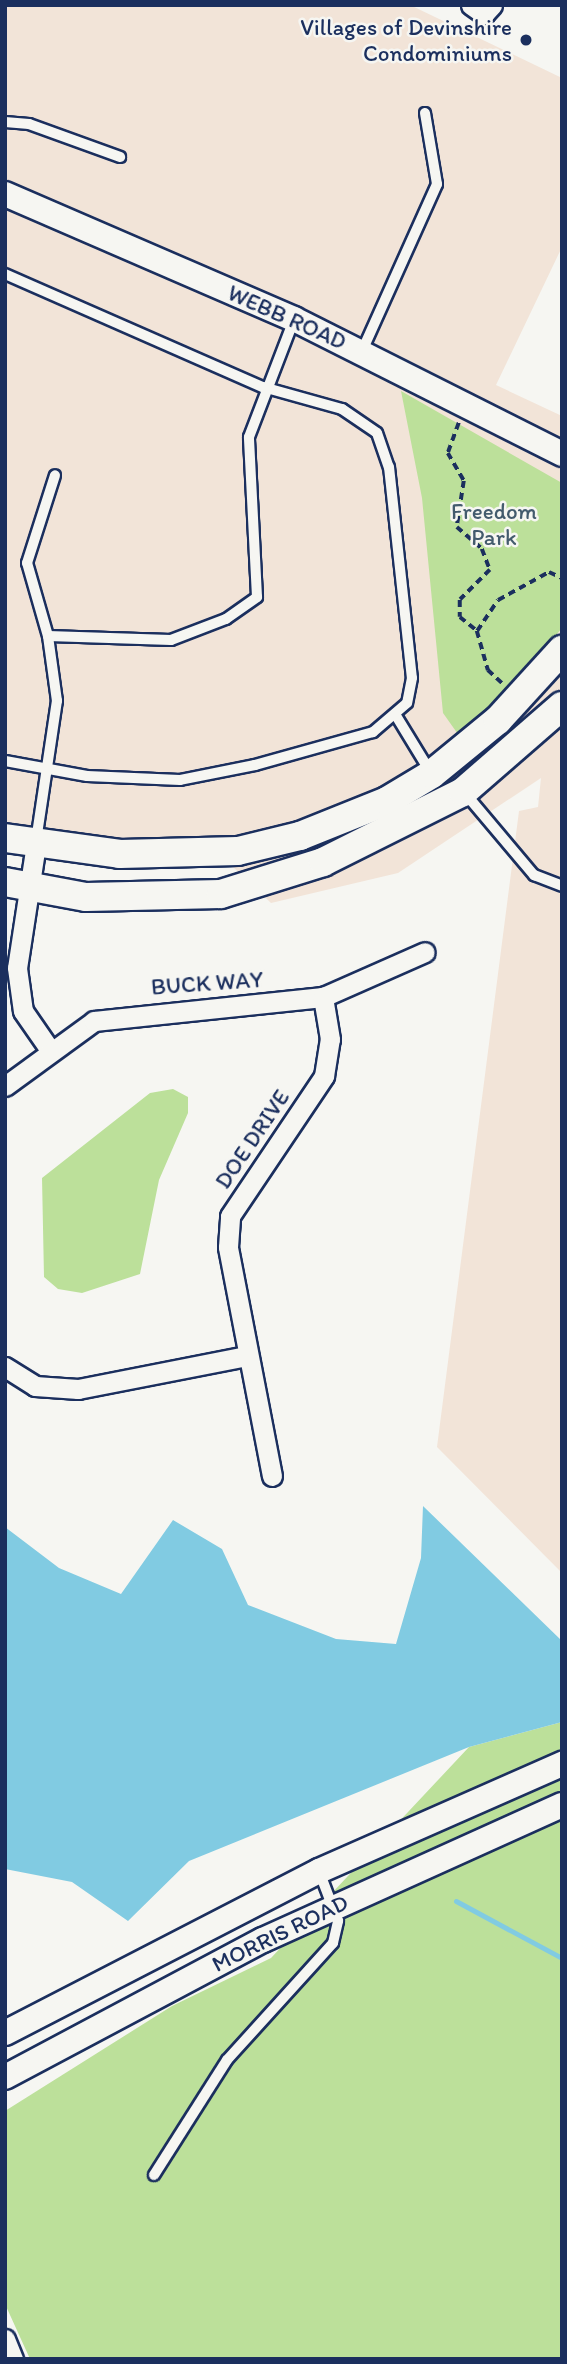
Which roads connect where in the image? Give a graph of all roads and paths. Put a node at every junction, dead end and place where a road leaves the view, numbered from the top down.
1 (471, 5) edge
2 (492, 5) edge
3 (425, 113) dead end
4 (5, 122) edge
5 (120, 157) dead end
6 (5, 194) edge
7 (5, 274) edge
8 (294, 319) junction
9 (362, 352) junction
10 (263, 387) junction
11 (467, 404) junction
12 (562, 454) edge
13 (55, 475) dead end
14 (562, 578) edge
15 (477, 631) junction
16 (48, 636) junction
17 (562, 650) edge
18 (519, 699) junction
19 (560, 712) edge
20 (395, 714) junction
21 (5, 761) edge
22 (47, 769) junction
23 (432, 774) junction
24 (463, 792) junction
25 (5, 838) edge
26 (36, 844) junction
27 (17, 884) edge
28 (562, 886) edge
29 (425, 952) dead end
30 (323, 997) junction
31 (13, 999) edge
32 (50, 1050) junction
33 (5, 1086) edge
34 (246, 1356) junction
35 (5, 1367) edge
36 (272, 1476) dead end
37 (562, 1764) edge
38 (562, 1805) edge
39 (319, 1871) junction
40 (335, 1906) junction
41 (5, 2033) edge
42 (5, 2077) edge
43 (154, 2175) dead end
44 (5, 2339) edge
45 (13, 2359) edge

1 - 2 street
3 - 9 lane
4 - 5 lane
6 - 8 street, WEBB ROAD
7 - 10 lane
8 - 9 street, WEBB ROAD
8 - 10 lane
9 - 11 street, WEBB ROAD
10 - 16 lane
10 - 20 lane
11 - 12 street, WEBB ROAD
11 - 15 path
13 - 16 lane
14 - 15 path
15 - 18 path
16 - 22 lane
17 - 18 main road
18 - 23 main road
19 - 24 main road
20 - 22 lane
20 - 23 lane
21 - 22 lane
22 - 26 lane
23 - 26 main road
24 - 27 main road
24 - 28 lane
25 - 26 main road
26 - 27 street
27 - 31 street
29 - 30 street, BUCK WAY
30 - 32 street, BUCK WAY
30 - 34 street, DOE DRIVE
31 - 32 street
32 - 33 street, BUCK WAY
34 - 35 street
34 - 36 street, DOE DRIVE
37 - 39 street, MORRIS ROAD
38 - 40 street, MORRIS ROAD
39 - 40 lane
39 - 41 street, MORRIS ROAD
40 - 42 street, MORRIS ROAD
40 - 43 lane
44 - 45 street

